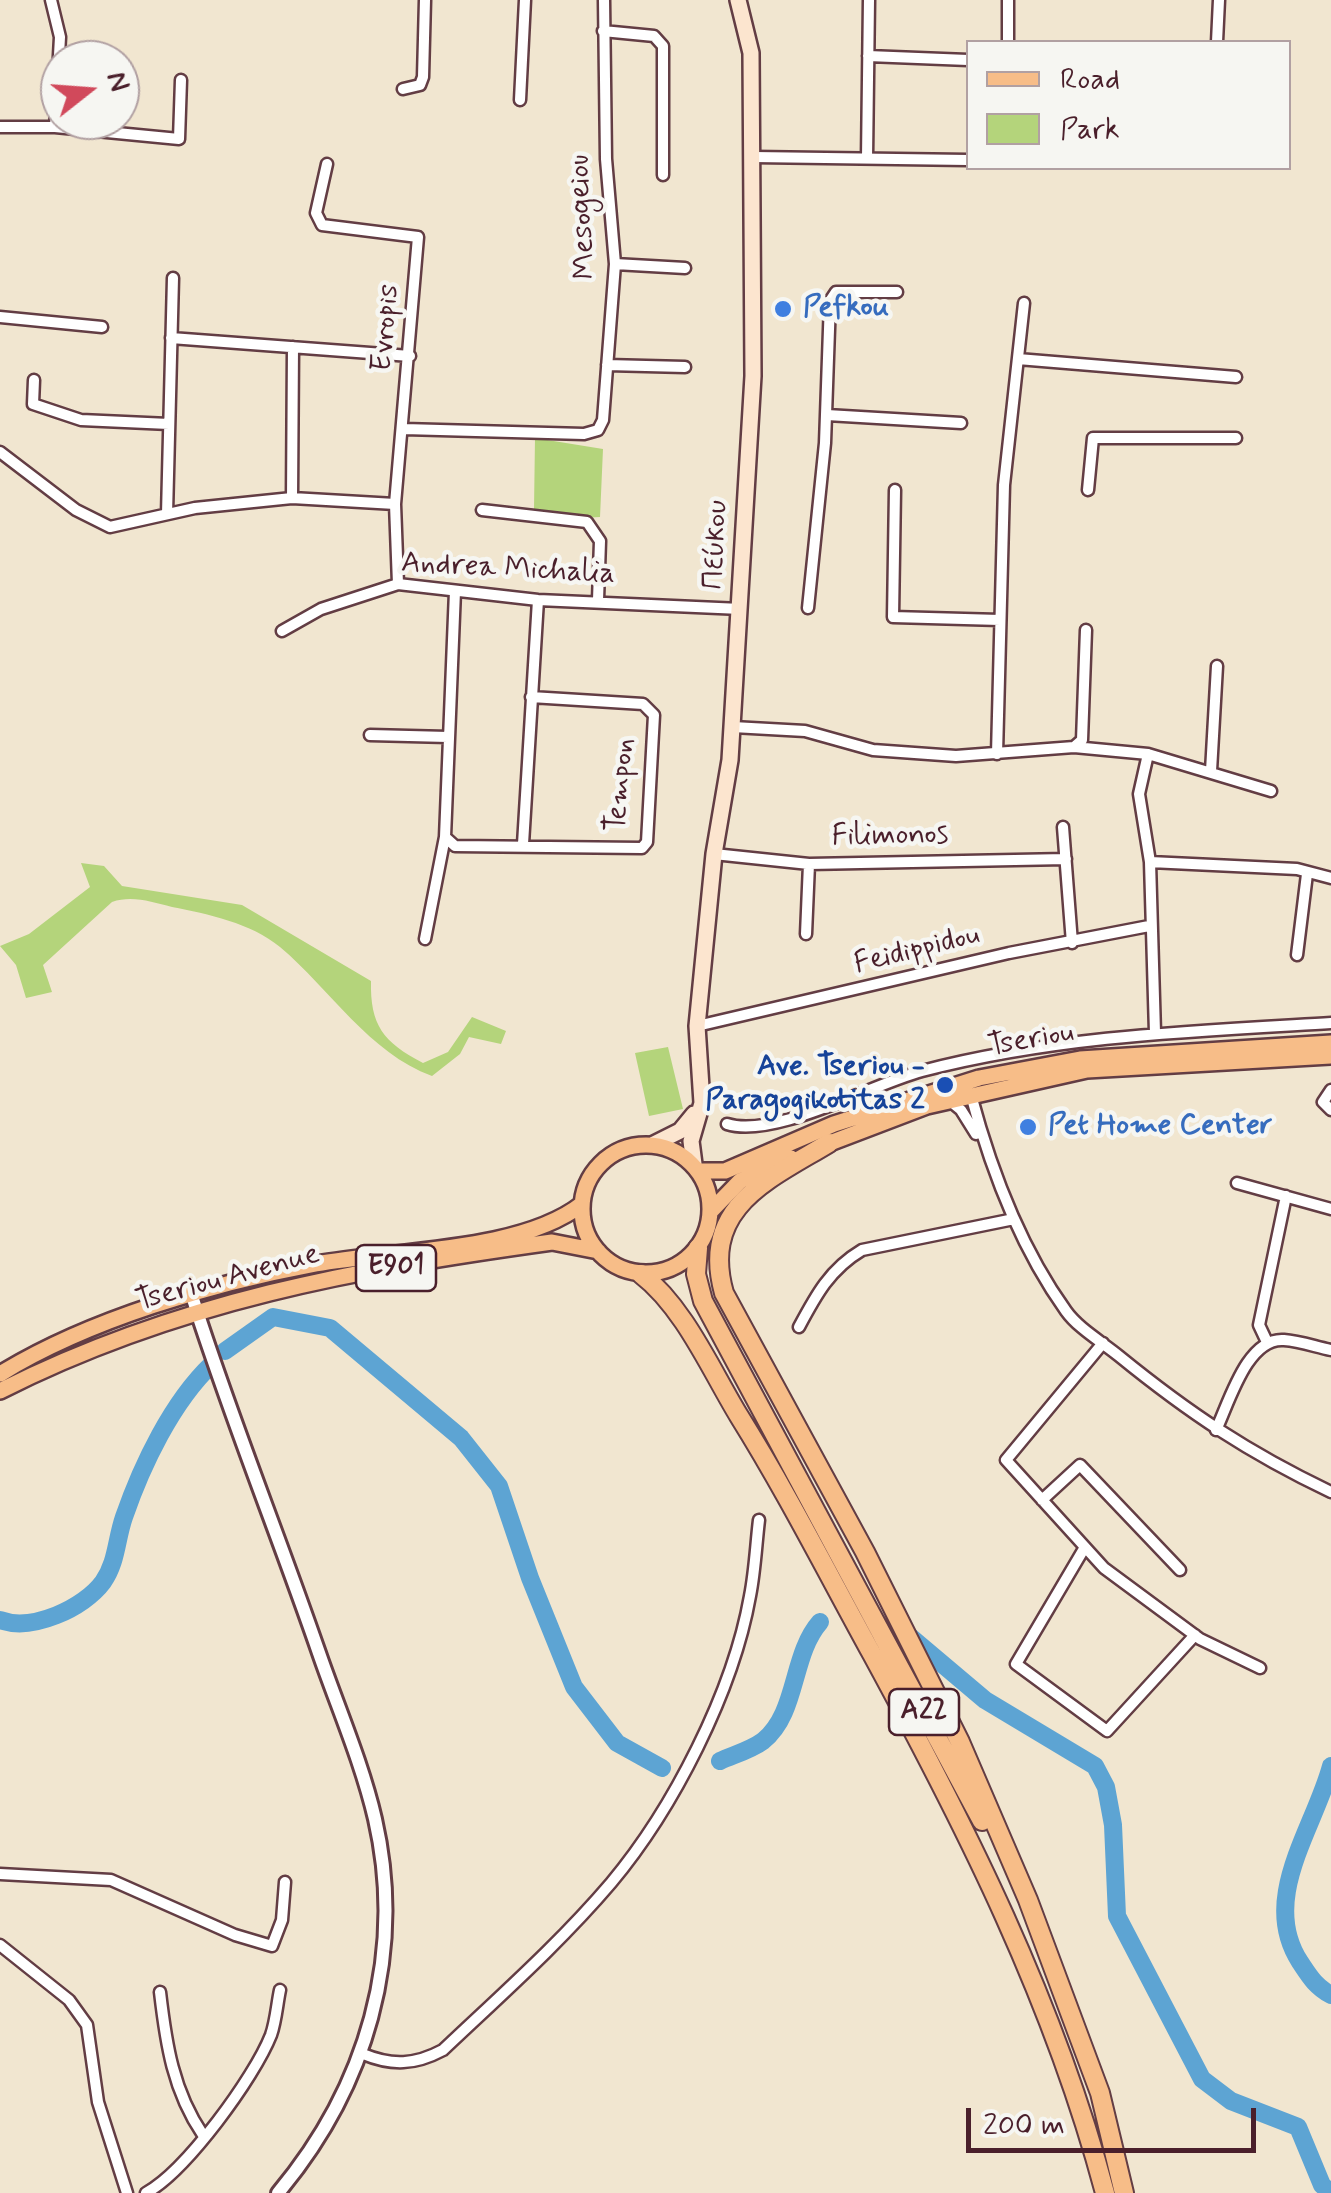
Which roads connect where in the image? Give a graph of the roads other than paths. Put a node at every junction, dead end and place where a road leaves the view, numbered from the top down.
1 (51, 0) edge
2 (425, 0) edge
3 (525, 0) edge
4 (604, 0) edge
5 (738, 0) edge
6 (870, 0) edge
7 (1008, 0) edge
8 (1219, 0) edge
9 (603, 31) junction
10 (60, 40) edge
11 (1008, 40) edge
12 (1217, 40) edge
13 (868, 56) junction
14 (966, 60) edge
15 (181, 80) dead end
16 (403, 89) dead end
17 (520, 100) dead end
18 (0, 127) edge
19 (40, 127) edge
20 (140, 135) edge
21 (754, 157) junction
22 (867, 158) junction
23 (966, 160) edge
24 (327, 164) dead end
25 (663, 175) dead end
26 (615, 264) junction
27 (686, 268) dead end
28 (173, 278) dead end
29 (897, 292) dead end
30 (1024, 304) dead end
31 (0, 317) edge
32 (102, 327) dead end
33 (172, 338) junction
34 (292, 347) junction
35 (410, 356) junction
36 (1018, 359) junction
37 (607, 365) junction
38 (685, 367) dead end
39 (1236, 377) dead end
40 (34, 380) dead end
41 (827, 414) junction
42 (962, 423) dead end
43 (169, 424) junction
44 (404, 429) junction
45 (1236, 438) dead end
46 (0, 452) edge
47 (895, 490) dead end
48 (1088, 490) dead end
49 (292, 498) junction
50 (395, 504) junction
51 (482, 510) dead end
52 (166, 514) junction
53 (398, 584) junction
54 (455, 591) junction
55 (538, 600) junction
56 (598, 600) junction
57 (808, 608) dead end
58 (741, 609) junction
59 (1000, 620) junction
60 (1086, 630) dead end
61 (282, 632) dead end
62 (1216, 666) dead end
63 (531, 697) junction
64 (732, 727) junction
65 (370, 734) dead end
66 (448, 737) junction
67 (1074, 747) junction
68 (997, 754) junction
69 (1148, 754) junction
70 (1211, 771) junction
71 (1271, 791) dead end
72 (1062, 827) dead end
73 (444, 837) junction
74 (523, 844) junction
75 (714, 854) junction
76 (1066, 859) junction
77 (1150, 862) junction
78 (809, 864) junction
79 (1307, 874) junction
80 (1331, 878) edge
81 (1149, 926) junction
82 (806, 934) dead end
83 (426, 939) dead end
84 (1072, 943) junction
85 (1297, 956) dead end
86 (1331, 1024) edge
87 (696, 1026) junction
88 (1155, 1033) junction
89 (1331, 1042) edge
90 (1331, 1056) edge
91 (1331, 1090) edge
92 (701, 1092) junction
93 (971, 1094) junction
94 (948, 1101) junction
95 (1331, 1110) edge
96 (727, 1124) dead end
97 (980, 1138) junction
98 (829, 1143) junction
99 (654, 1144) junction
100 (696, 1168) junction
101 (1236, 1183) dead end
102 (1286, 1196) junction
103 (582, 1204) junction
104 (1331, 1208) edge
105 (711, 1211) junction
106 (1014, 1220) junction
107 (698, 1248) junction
108 (598, 1251) junction
109 (641, 1274) junction
110 (194, 1303) junction
111 (799, 1327) dead end
112 (1267, 1342) junction
113 (1103, 1343) junction
114 (1331, 1350) edge
115 (0, 1374) edge
116 (0, 1391) edge
117 (1216, 1430) junction
118 (1331, 1492) edge
119 (1042, 1500) junction
120 (758, 1520) dead end
121 (1086, 1547) junction
122 (1180, 1570) dead end
123 (1195, 1635) junction
124 (1260, 1668) dead end
125 (0, 1874) edge
126 (285, 1882) dead end
127 (0, 1945) edge
128 (280, 1990) dead end
129 (160, 1992) dead end
130 (363, 2054) junction
131 (203, 2135) junction
132 (126, 2193) edge
133 (146, 2193) edge
134 (278, 2193) edge
135 (1105, 2193) edge
136 (1122, 2193) edge

1 - 10 street
2 - 16 street
3 - 17 street
4 - 9 street, Mesogeiou
5 - 21 main road, Πεύκου
6 - 13 street
7 - 11 street
8 - 12 street
9 - 25 street
9 - 26 street, Mesogeiou
13 - 14 street
13 - 22 street
15 - 20 street
18 - 19 street
21 - 22 street
21 - 58 main road, Πεύκου
22 - 23 street
24 - 35 street, Evropis
26 - 27 street
26 - 37 street, Mesogeiou
28 - 33 street
29 - 41 street
30 - 36 street
31 - 32 street
33 - 34 street
33 - 43 street
34 - 35 street
34 - 49 street
35 - 44 street, Evropis
36 - 39 street
36 - 59 street
37 - 38 street
37 - 44 street, Mesogeiou
40 - 43 street
41 - 42 street
41 - 57 street
43 - 52 street
44 - 50 street, Evropis
45 - 48 street
46 - 52 street
47 - 59 street
49 - 50 street
49 - 52 street
50 - 53 street, Evropis
51 - 56 street
53 - 54 street, Andrea Michalia
53 - 61 street, Andrea Michalia
54 - 55 street, Andrea Michalia
54 - 66 street
55 - 56 street, Andrea Michalia
55 - 63 street
56 - 58 street, Andrea Michalia
58 - 64 main road, Πεύκου
59 - 68 street
60 - 67 street
62 - 70 street
63 - 74 street
63 - 74 street, Tempon
64 - 68 street
64 - 75 main road, Πεύκου
65 - 66 street
66 - 73 street
67 - 68 street
67 - 69 street
69 - 70 street
69 - 77 street
70 - 71 street
72 - 76 street
73 - 74 street, Tempon
73 - 83 street
75 - 78 street, Filimonos
75 - 87 main road, Πεύκου
76 - 78 street, Filimonos
76 - 84 street
77 - 79 street
77 - 81 street
78 - 82 street
79 - 80 street
79 - 85 street
81 - 84 street, Feidippidou
81 - 88 street
84 - 87 street, Feidippidou
86 - 88 street
87 - 92 main road, Πεύκου
88 - 96 street
89 - 100 main road, Tseriou
90 - 93 main road, Tseriou
91 - 95 street
92 - 99 main road
92 - 100 main road, Πεύκου
93 - 94 main road, Tseriou
93 - 97 street
94 - 97 street
94 - 98 main road, Tseriou
97 - 106 street
98 - 105 main road, Tseriou
98 - 136 highway
99 - 100 main road
99 - 103 main road
100 - 105 main road
101 - 102 street
102 - 104 street
102 - 112 street
103 - 108 main road
103 - 110 main road, Tseriou Avenue / E901
105 - 107 main road
106 - 111 street
106 - 113 street
107 - 109 main road
107 - 136 highway, A22
108 - 109 main road
108 - 110 main road, Tseriou Avenue / E901
109 - 135 highway, A22
110 - 115 main road, Tseriou Avenue / E901
110 - 116 main road, Tseriou Avenue / E901
110 - 130 street
112 - 114 street
112 - 117 street
113 - 117 street
113 - 119 street
117 - 118 street
119 - 121 street
119 - 122 street
120 - 130 street
121 - 123 street
121 - 123 street
123 - 124 street
125 - 126 street
127 - 132 street
128 - 131 street
129 - 131 street
130 - 134 street
131 - 133 street

